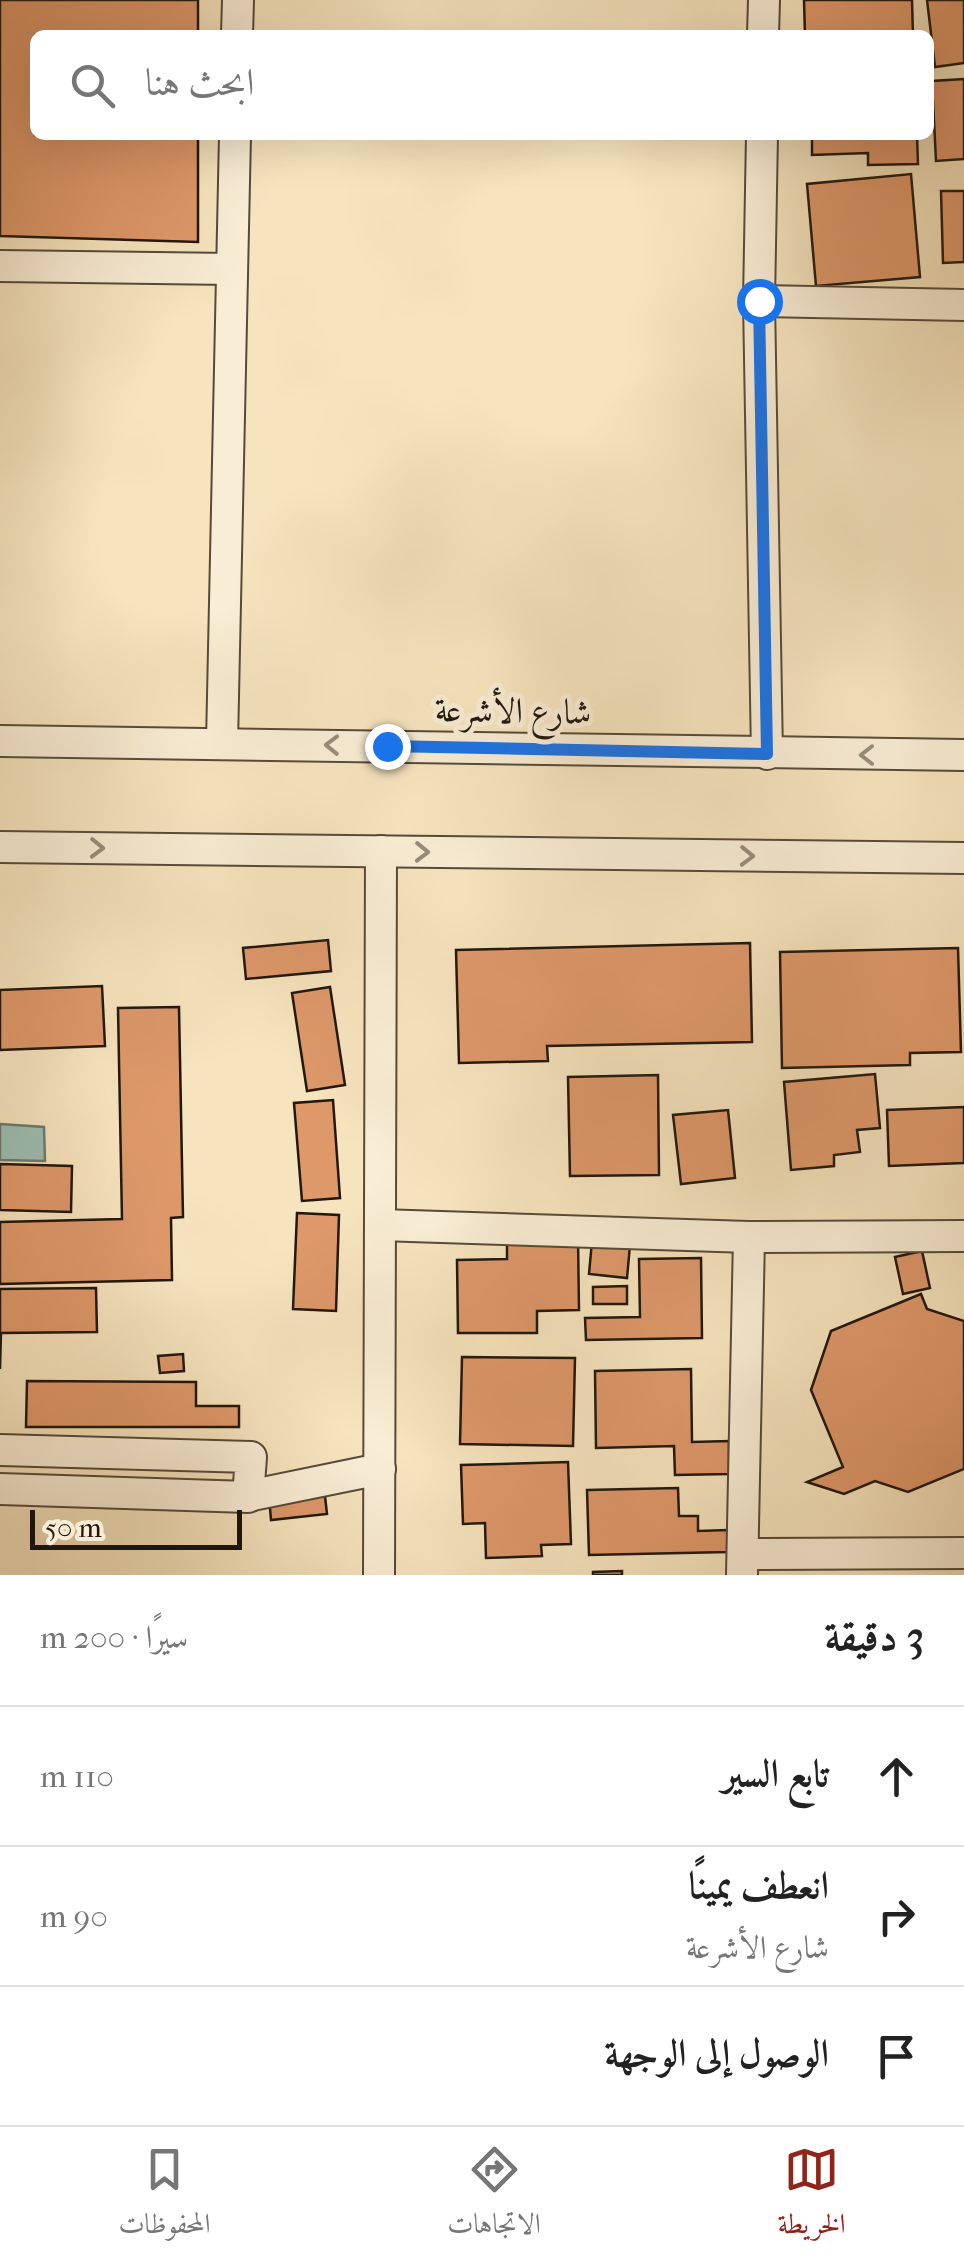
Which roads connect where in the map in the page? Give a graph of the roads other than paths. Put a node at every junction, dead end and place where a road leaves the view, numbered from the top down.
1 (238, 0) edge
2 (764, 0) edge
3 (237, 30) edge
4 (764, 30) edge
5 (235, 140) edge
6 (762, 140) edge
7 (0, 266) edge
8 (232, 269) junction
9 (759, 301) junction
10 (964, 305) edge
11 (0, 741) edge
12 (222, 743) junction
13 (767, 754) junction
14 (964, 755) edge
15 (0, 847) edge
16 (381, 852) junction
17 (964, 858) edge
18 (380, 1225) junction
19 (749, 1236) junction
20 (964, 1236) edge
21 (0, 1450) edge
22 (380, 1468) junction
23 (0, 1489) edge
24 (248, 1496) junction
25 (964, 1554) edge
26 (742, 1564) edge
27 (379, 1575) edge

1 - 3 street
2 - 4 street
5 - 8 street
6 - 9 street
7 - 8 street
8 - 12 street
9 - 10 street
9 - 13 street
11 - 12 street, شارع الأشرعة
13 -> 12 street, شارع الأشرعة
14 -> 13 street, شارع الأشرعة
15 -> 16 street
16 -> 17 street
16 - 18 street
18 - 19 street
18 - 22 street
19 - 20 street
19 - 26 street
21 - 24 street
22 - 24 street
22 - 27 street
23 - 24 street
25 - 26 street

